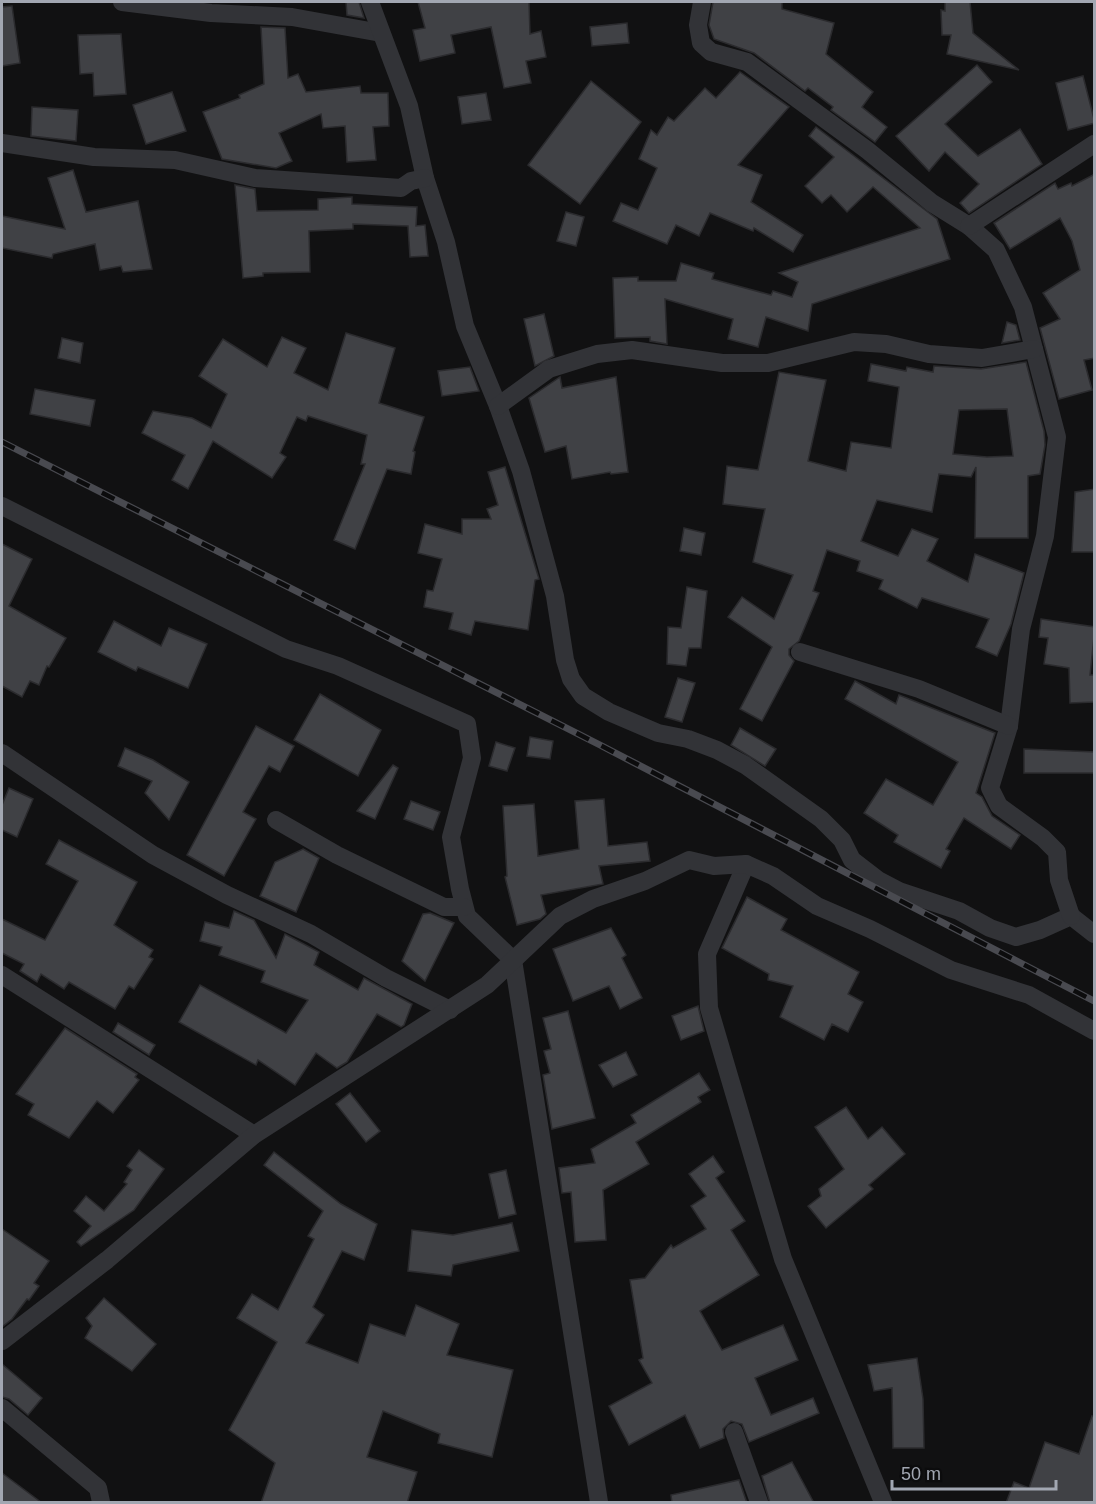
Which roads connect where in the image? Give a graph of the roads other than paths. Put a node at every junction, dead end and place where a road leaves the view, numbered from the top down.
1 (122, 2) edge
2 (370, 2) edge
3 (702, 2) edge
4 (381, 33) junction
5 (2, 143) edge
6 (1095, 144) edge
7 (425, 178) junction
8 (969, 226) junction
9 (1034, 349) junction
10 (498, 406) junction
11 (2, 506) edge
12 (800, 652) dead end
13 (1009, 726) junction
14 (2, 753) edge
15 (276, 820) dead end
16 (746, 864) junction
17 (464, 907) junction
18 (1071, 916) junction
19 (1095, 934) edge
20 (513, 960) junction
21 (2, 975) edge
22 (450, 1010) junction
23 (1095, 1031) edge
24 (254, 1135) junction
25 (2, 1341) edge
26 (2, 1408) edge
27 (734, 1432) dead end
28 (101, 1503) edge
29 (599, 1503) edge
30 (759, 1503) edge
31 (884, 1503) edge

1 - 4 street
2 - 4 street
3 - 8 street
4 - 7 street
5 - 7 street
6 - 8 street
7 - 10 street
8 - 9 street
9 - 10 street
9 - 13 street
10 - 18 street
11 - 17 street
12 - 13 street
13 - 18 street
14 - 22 street
15 - 17 street
16 - 20 street
16 - 23 street
16 - 31 street
17 - 20 street
18 - 19 street
20 - 22 street
20 - 29 street
21 - 24 street
22 - 24 street
24 - 25 street
26 - 28 street
27 - 30 street

